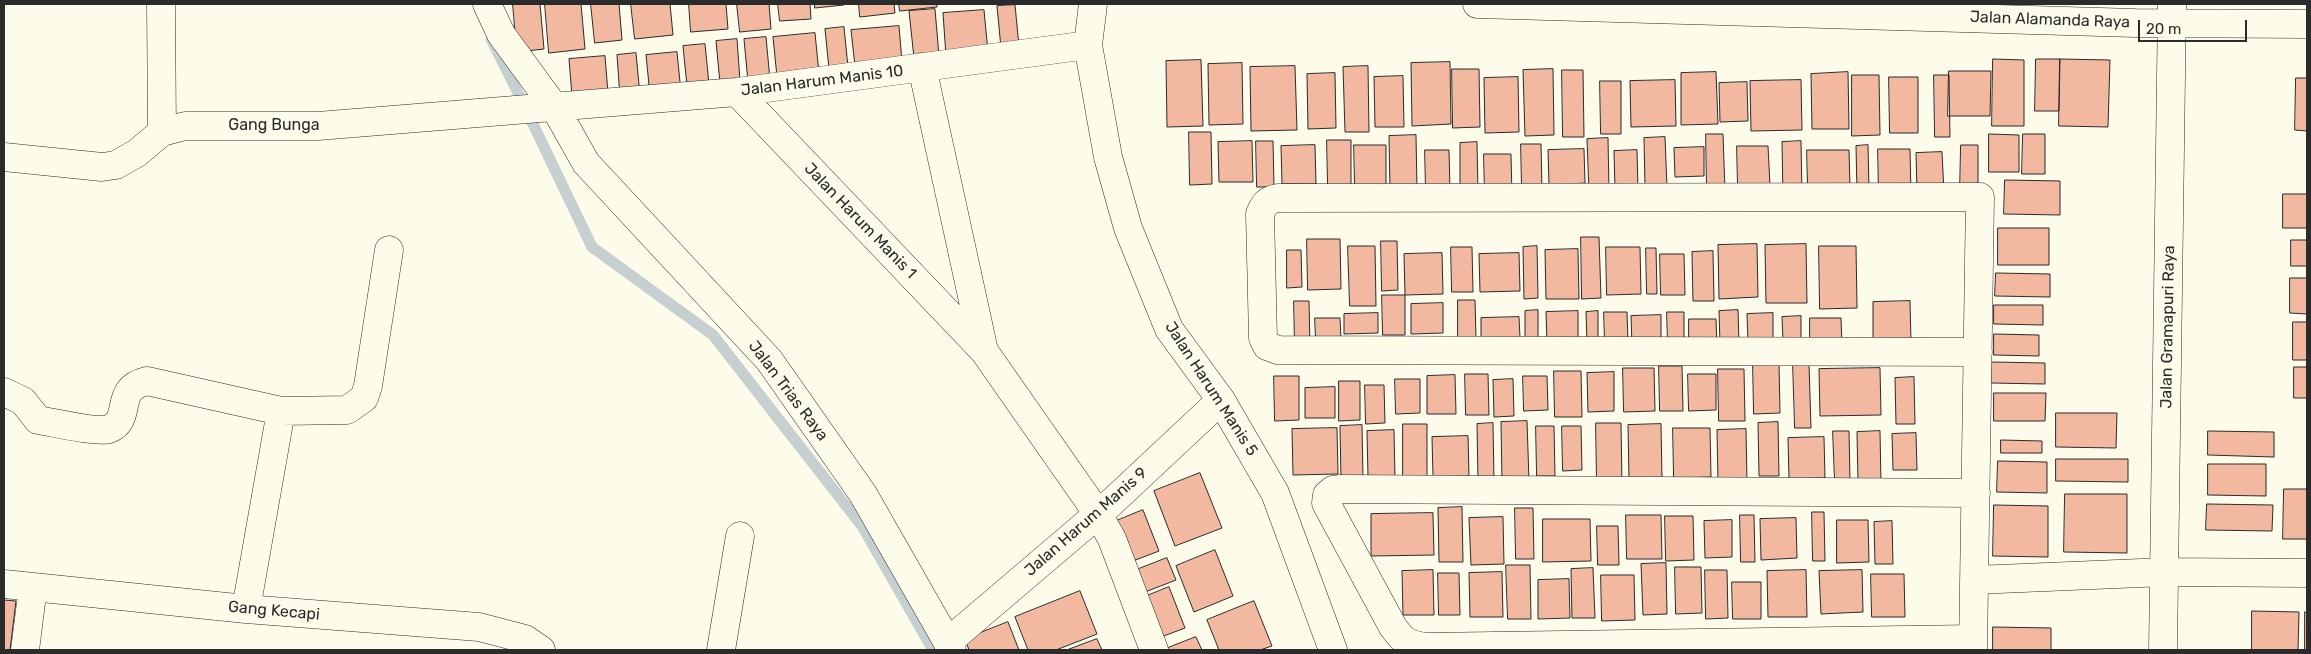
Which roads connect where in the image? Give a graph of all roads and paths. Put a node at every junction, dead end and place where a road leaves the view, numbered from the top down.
1 (162, 4) edge
2 (487, 4) edge
3 (1093, 4) edge
4 (1477, 4) edge
5 (1858, 9) edge
6 (2172, 13) edge
7 (2307, 24) edge
8 (1088, 46) junction
9 (922, 67) junction
10 (737, 92) junction
11 (555, 108) junction
12 (162, 132) junction
13 (4, 157) edge
14 (389, 250) dead end
15 (984, 351) junction
16 (1978, 352) junction
17 (4, 392) edge
18 (1221, 400) junction
19 (281, 411) junction
20 (1976, 493) junction
21 (1098, 514) junction
22 (740, 536) dead end
23 (2165, 572) junction
24 (2307, 573) edge
25 (1975, 580) junction
26 (4, 584) edge
27 (33, 587) junction
28 (246, 609) junction
29 (1973, 645) edge
30 (951, 646) edge
31 (25, 650) edge
32 (541, 650) edge
33 (721, 650) edge
34 (1154, 650) edge
35 (1332, 650) edge
36 (2163, 650) edge

1 - 12 street
2 - 11 street, Jalan Trias Raya
3 - 8 street, Jalan Harum Manis 5
4 - 5 street, Jalan Alamanda Raya
5 - 6 street, Jalan Alamanda Raya
6 - 7 street, Jalan Alamanda Raya
6 - 23 street, Jalan Gramapuri Raya
8 - 9 street, Jalan Harum Manis 10
8 - 18 street, Jalan Harum Manis 5
9 - 10 street, Jalan Harum Manis 10
9 - 15 street, Jalan Harum Manis 1
10 - 11 street, Jalan Harum Manis 10
10 - 15 street, Jalan Harum Manis 1
11 - 12 street, Gang Bunga
11 - 30 street, Jalan Trias Raya
12 - 13 street, Gang Bunga
14 - 19 street
15 - 21 street, Jalan Harum Manis 1
16 - 16 street
16 - 20 street
17 - 19 street
18 - 21 street, Jalan Harum Manis 9
18 - 35 street, Jalan Harum Manis 5
19 - 28 street
20 - 25 street
20 - 29 street
21 - 30 street, Jalan Harum Manis 9
21 - 34 street, Jalan Harum Manis 1
22 - 33 street
23 - 24 street
23 - 25 street
23 - 36 street, Jalan Gramapuri Raya
25 - 29 street
26 - 27 street, Gang Kecapi
27 - 28 street, Gang Kecapi
27 - 31 street
28 - 32 street, Gang Kecapi

